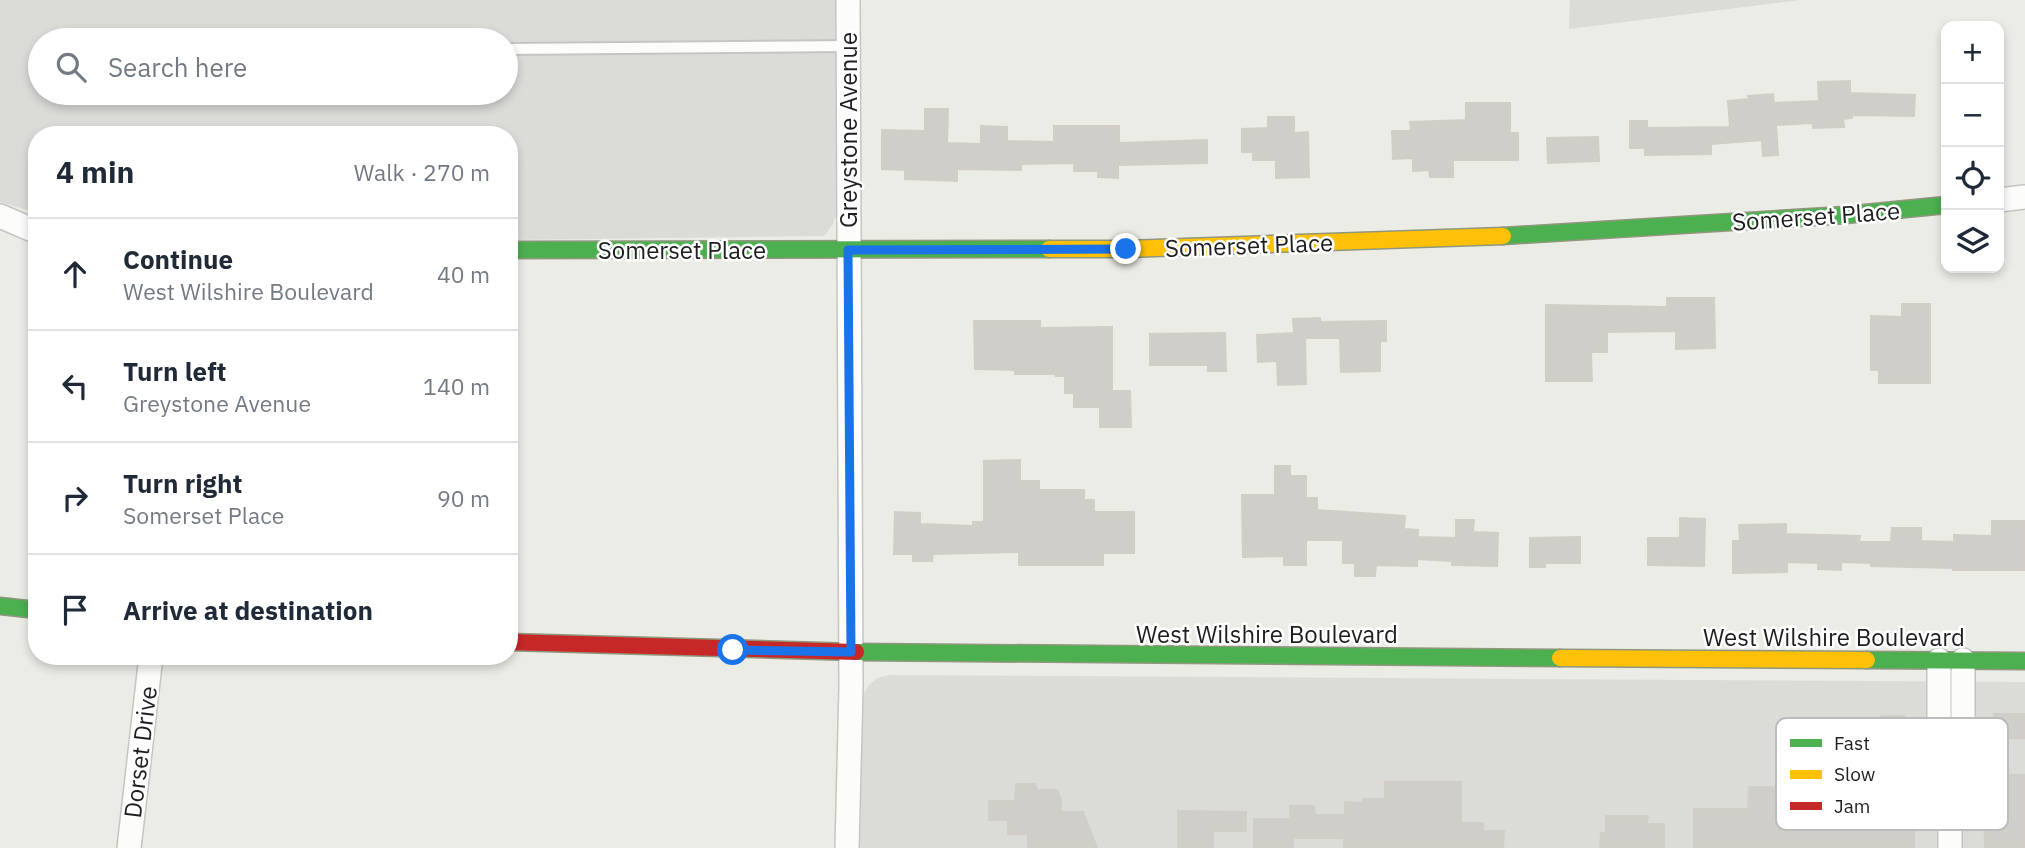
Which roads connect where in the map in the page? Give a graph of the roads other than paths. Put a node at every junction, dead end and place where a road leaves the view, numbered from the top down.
1 (848, 0) edge
2 (848, 46) junction
3 (518, 49) edge
4 (2025, 197) edge
5 (2004, 199) edge
6 (1941, 205) edge
7 (0, 216) edge
8 (28, 227) edge
9 (518, 250) edge
10 (848, 250) junction
11 (0, 606) edge
12 (28, 609) edge
13 (518, 642) edge
14 (851, 652) junction
15 (1939, 660) junction
16 (1963, 660) junction
17 (2025, 661) edge
18 (150, 665) edge
19 (1939, 718) edge
20 (1963, 718) edge
21 (1950, 830) edge
22 (129, 848) edge
23 (847, 848) edge
24 (1950, 848) edge

1 - 2 street, Greystone Avenue
2 - 3 lane
2 - 10 street, Greystone Avenue
4 - 5 street
6 - 10 street, Somerset Place
7 - 8 street
9 - 10 street, Somerset Place
10 - 14 street, Greystone Avenue
11 - 12 street
13 - 14 street, West Wilshire Boulevard
14 - 15 street, West Wilshire Boulevard
14 - 23 street, Greystone Avenue
15 - 16 street, West Wilshire Boulevard
15 - 19 street
16 - 17 street, West Wilshire Boulevard
16 - 20 street
18 - 22 street, Dorset Drive
21 - 24 street

